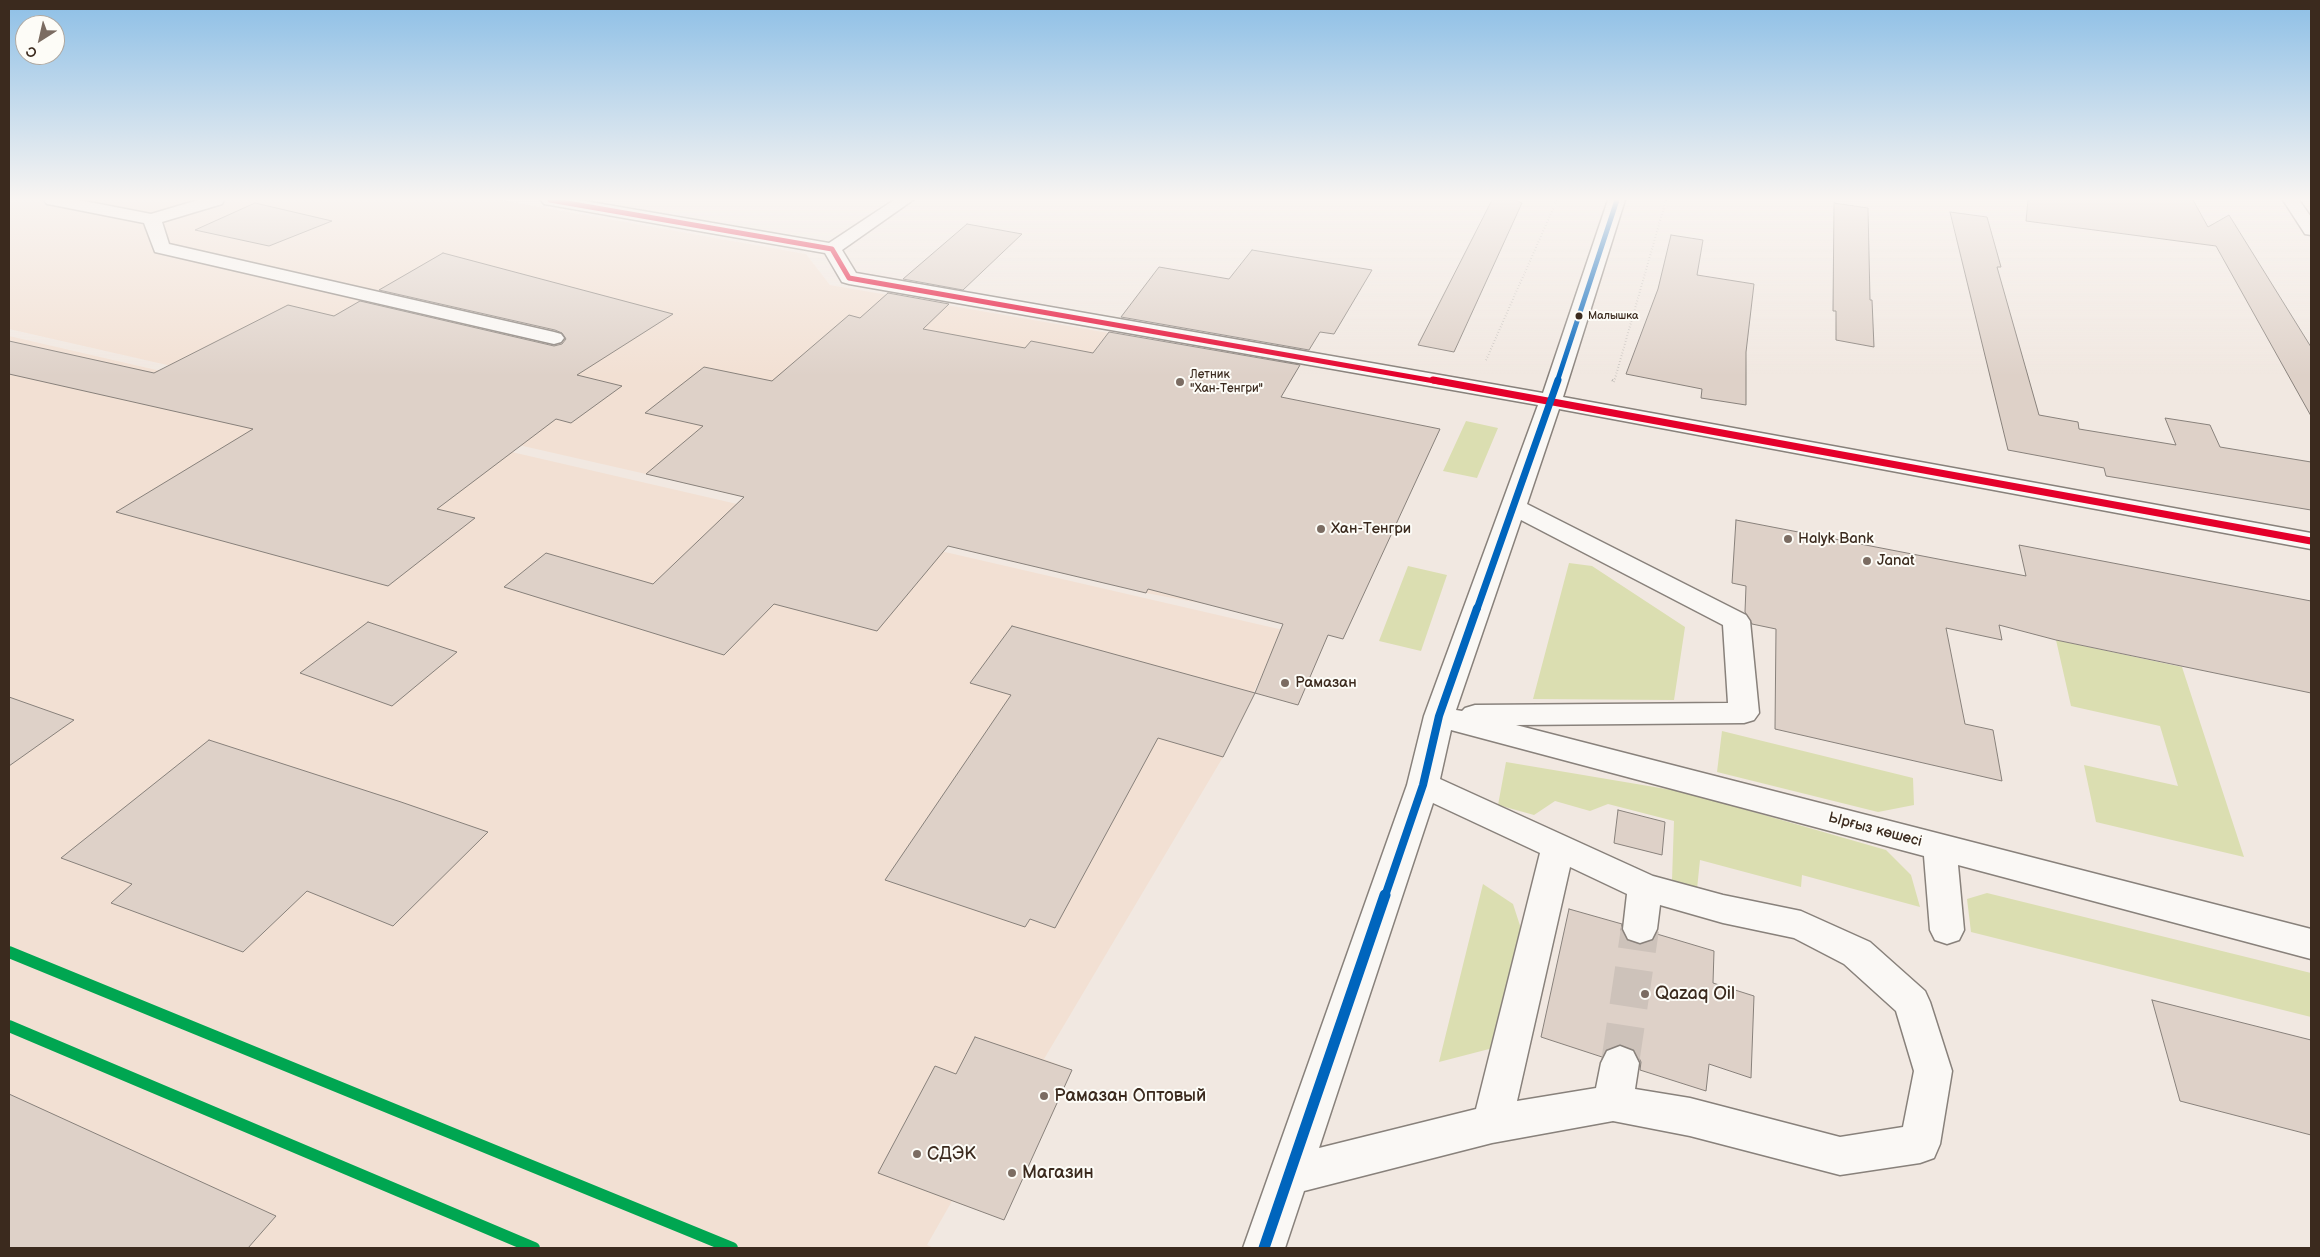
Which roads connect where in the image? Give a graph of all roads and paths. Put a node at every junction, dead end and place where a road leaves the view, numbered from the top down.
1 (208, 259) edge
2 (838, 259) edge
3 (1531, 259) edge
4 (1598, 259) edge
5 (1648, 259) edge
6 (554, 338) dead end
7 (1622, 384) dead end
8 (1474, 388) junction
9 (1551, 401) junction
10 (1514, 507) junction
11 (2311, 541) edge
12 (1439, 716) junction
13 (1423, 785) junction
14 (1940, 847) junction
15 (1558, 848) junction
16 (1645, 887) junction
17 (1640, 929) tunnel mouth
18 (1947, 930) dead end
19 (2311, 944) edge
20 (1620, 1063) tunnel mouth
21 (1613, 1103) junction
22 (1492, 1124) junction
23 (1288, 1175) junction
24 (1264, 1248) edge

1 - 6 street
2 - 8 street
3 - 8 path
4 - 9 street
5 - 7 path
8 - 9 street
9 - 10 street
9 - 11 street
10 - 12 street
10 - 12 street
12 - 13 street
12 - 14 street, Ырғыз көшесі
13 - 15 street
13 - 23 street
14 - 18 street
14 - 19 street, Ырғыз көшесі
15 - 16 street
15 - 22 street
16 - 17 street
16 - 21 street
20 - 21 street
21 - 22 street
22 - 23 street
23 - 24 street

